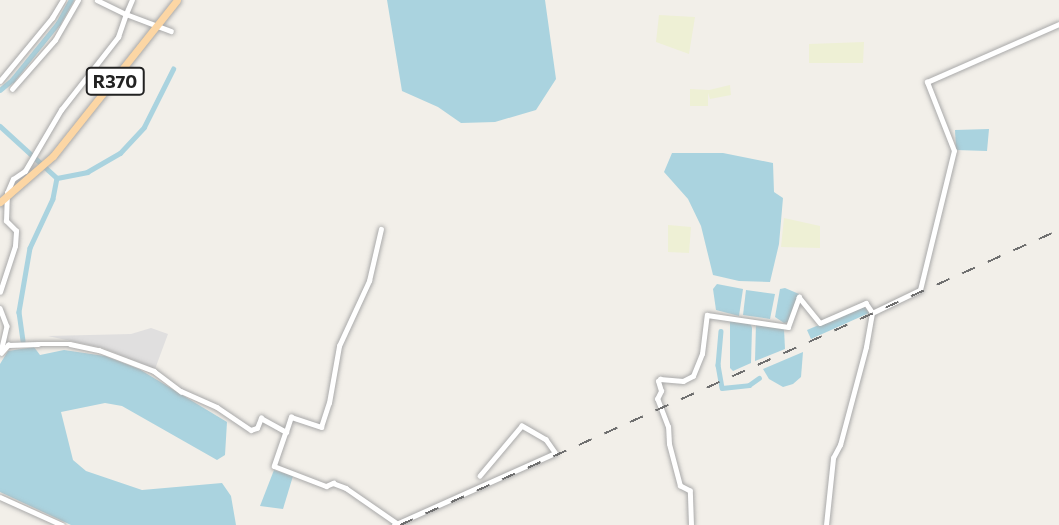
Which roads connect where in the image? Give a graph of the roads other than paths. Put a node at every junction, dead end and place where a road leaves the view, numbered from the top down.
1 (63, 0) edge
2 (78, 0) edge
3 (97, 0) edge
4 (132, 0) edge
5 (177, 0) edge
6 (127, 14) junction
7 (1059, 24) edge
8 (171, 32) dead end
9 (0, 81) edge
10 (12, 89) dead end
11 (3, 200) edge
12 (381, 229) dead end
13 (0, 292) edge
14 (0, 308) edge
15 (872, 312) junction
16 (0, 353) edge
17 (286, 432) junction
18 (480, 476) dead end
19 (0, 497) edge
20 (396, 524) edge
21 (62, 525) edge
22 (691, 525) edge
23 (826, 525) edge

1 - 9 street
2 - 10 street
3 - 6 street
4 - 6 street
5 - 11 main road, R370
6 - 8 street
6 - 11 street
7 - 15 street
11 - 13 street
12 - 17 street
14 - 16 street
15 - 22 street
15 - 23 street
16 - 17 street
17 - 20 street
18 - 20 street
19 - 21 street

